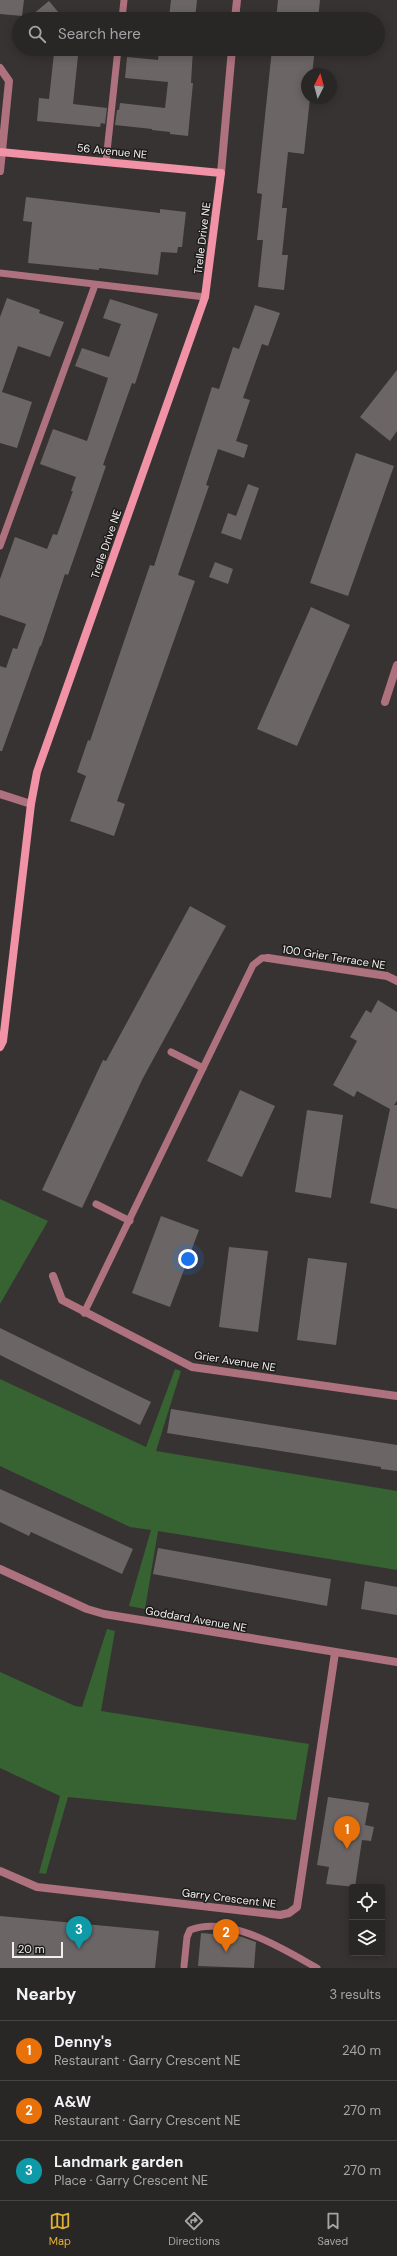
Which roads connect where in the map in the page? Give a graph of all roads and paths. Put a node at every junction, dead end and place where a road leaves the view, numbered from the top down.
1 (124, 0) edge
2 (236, 0) edge
3 (123, 12) edge
4 (235, 12) edge
5 (117, 56) edge
6 (231, 56) edge
7 (0, 68) edge
8 (2, 152) edge
9 (106, 161) junction
10 (0, 171) edge
11 (221, 173) junction
12 (0, 273) edge
13 (95, 285) junction
14 (205, 297) junction
15 (0, 546) edge
16 (397, 665) edge
17 (385, 702) dead end
18 (0, 794) edge
19 (31, 804) junction
20 (268, 958) joint
21 (397, 981) edge
22 (1, 1043) edge
23 (171, 1052) dead end
24 (203, 1068) junction
25 (96, 1204) dead end
26 (130, 1221) junction
27 (53, 1276) dead end
28 (84, 1313) junction
29 (397, 1396) edge
30 (0, 1569) edge
31 (335, 1653) junction
32 (397, 1662) edge
33 (0, 1871) edge
34 (184, 1966) dead end
35 (317, 1968) edge

1 - 3 lane
2 - 4 street
5 - 9 lane
6 - 11 street, Trelle Drive NE
7 - 8 street
8 - 9 street, 56 Avenue NE
8 - 10 street
9 - 11 street, 56 Avenue NE
11 - 14 street, Trelle Drive NE
12 - 13 lane
13 - 14 lane
13 - 15 lane
14 - 19 street, Trelle Drive NE
16 - 17 street
18 - 19 street
19 - 22 street, Trelle Drive NE
20 - 21 street, 100 Grier Terrace NE
20 - 24 lane
23 - 24 lane
24 - 26 lane
25 - 26 lane
26 - 28 lane
27 - 28 street, Grier Avenue NE
28 - 29 street, Grier Avenue NE
30 - 31 street, Goddard Avenue NE
31 - 32 street, Goddard Avenue NE
31 - 33 street, Garry Crescent NE
34 - 35 lane

